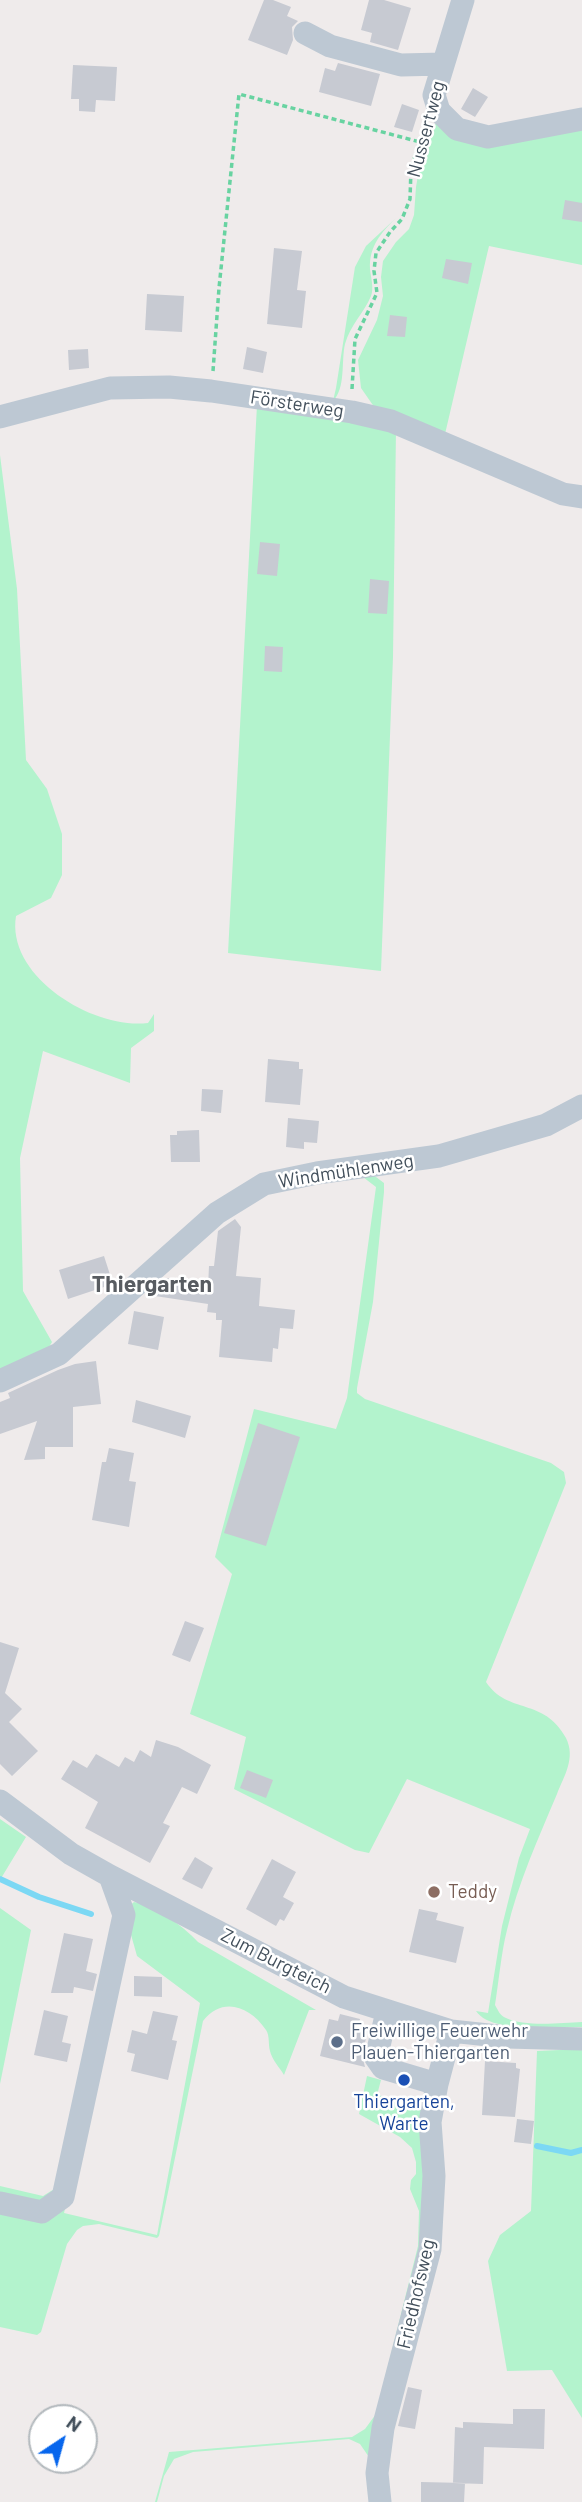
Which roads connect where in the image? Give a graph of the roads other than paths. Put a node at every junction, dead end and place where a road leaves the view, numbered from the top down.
1 (463, 0) edge
2 (305, 33) dead end
3 (443, 64) junction
4 (582, 120) edge
5 (0, 416) edge
6 (582, 497) edge
7 (582, 1106) edge
8 (0, 1381) edge
9 (0, 1801) edge
10 (110, 1876) junction
11 (387, 2012) junction
12 (452, 2031) junction
13 (582, 2039) edge
14 (438, 2084) junction
15 (0, 2203) edge
16 (380, 2502) edge

1 - 3 street, Nussertweg
2 - 3 street
3 - 4 street, Nussertweg
5 - 6 street, Försterweg
7 - 8 street, Windmühlenweg
9 - 10 street, Zum Burgteich
10 - 11 street, Zum Burgteich
10 - 15 street
11 - 12 street, Zum Burgteich
11 - 14 street
12 - 13 street, Zum Burgteich
12 - 14 street, Friedhofsweg
14 - 16 street, Friedhofsweg

